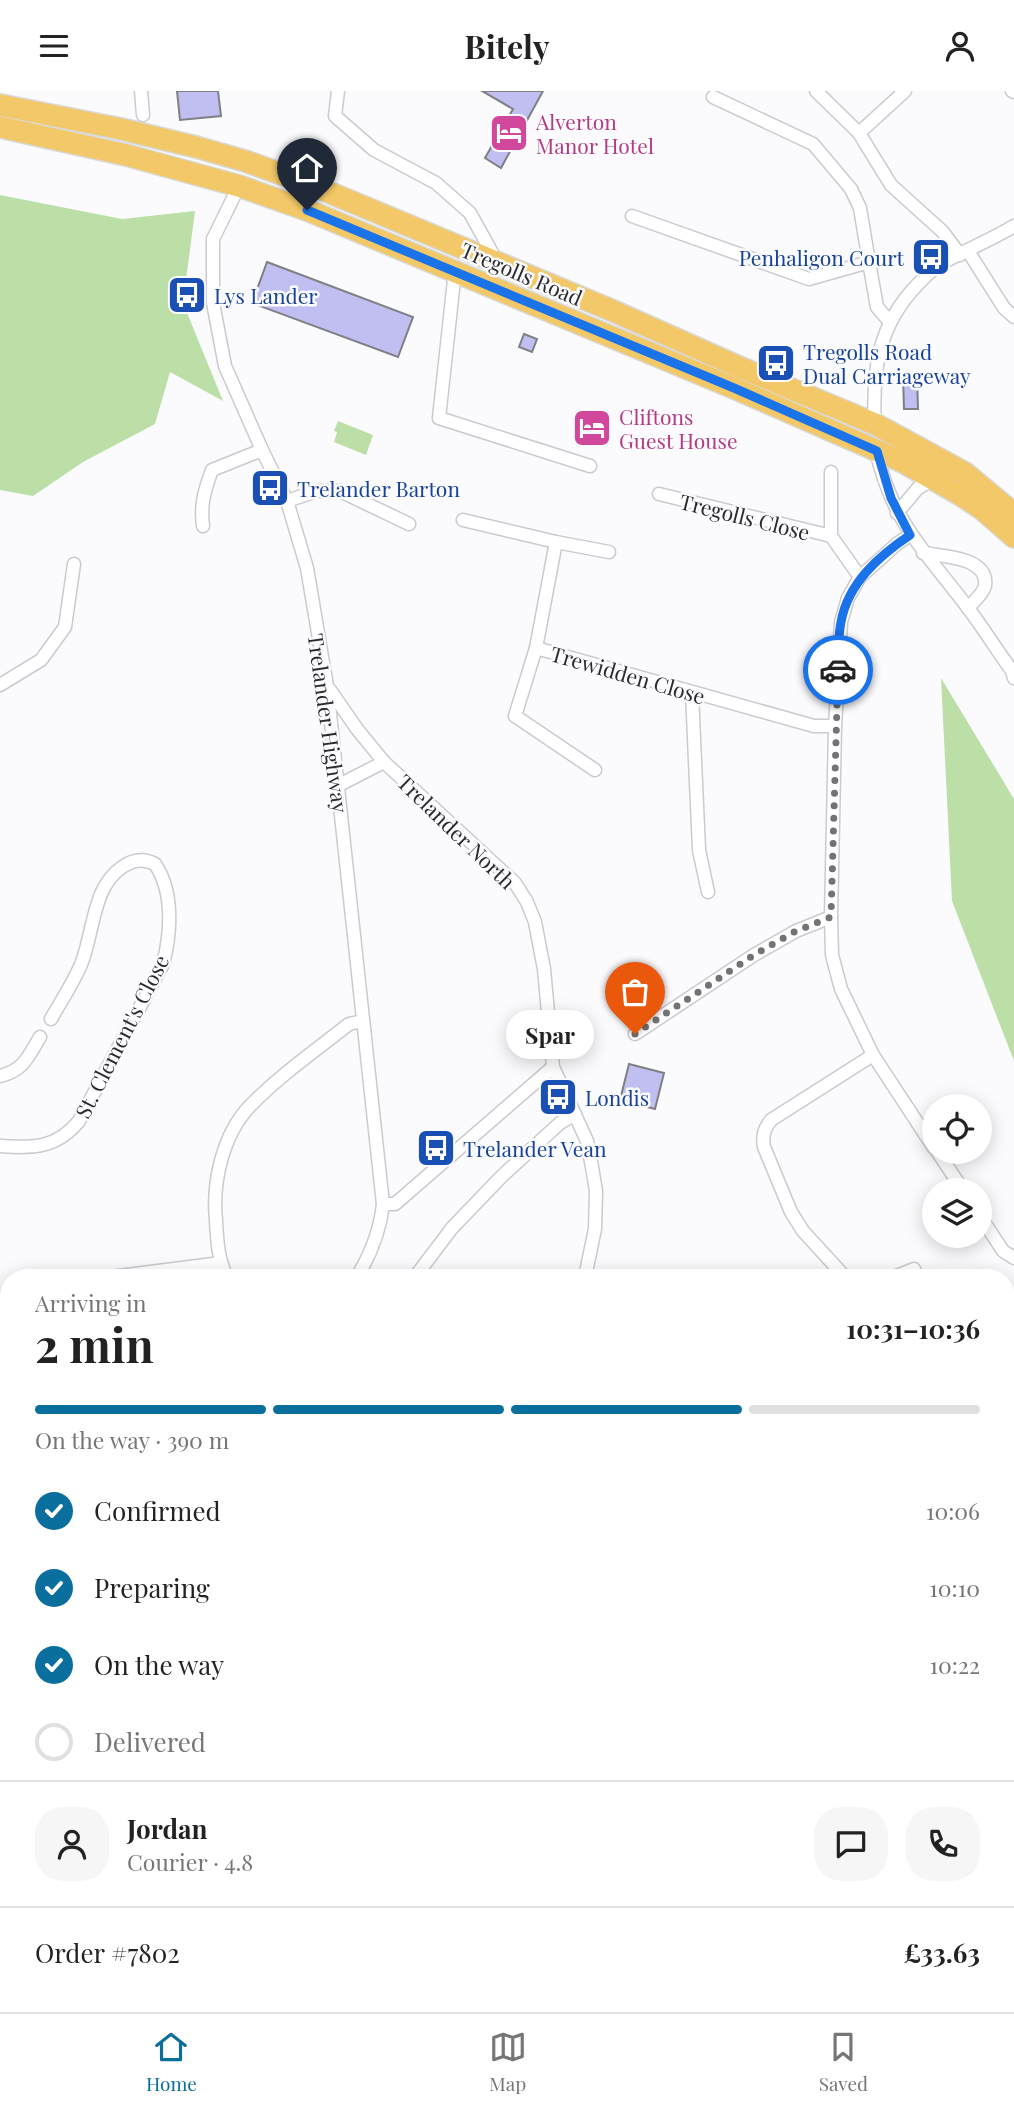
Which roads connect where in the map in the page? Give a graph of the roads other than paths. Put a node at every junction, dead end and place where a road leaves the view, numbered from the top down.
1 (141, 91) edge
2 (338, 91) edge
3 (905, 91) edge
4 (816, 92) edge
5 (712, 97) dead end
6 (0, 105) edge
7 (142, 115) dead end
8 (0, 127) edge
9 (121, 128) junction
10 (859, 133) junction
11 (239, 186) junction
12 (632, 216) dead end
13 (1014, 226) edge
14 (964, 253) junction
15 (869, 262) junction
16 (498, 264) junction
17 (455, 271) junction
18 (1014, 317) edge
19 (889, 321) junction
20 (875, 424) junction
21 (262, 450) junction
22 (877, 451) junction
23 (590, 466) dead end
24 (831, 472) dead end
25 (934, 478) junction
26 (659, 494) dead end
27 (287, 501) junction
28 (897, 513) junction
29 (1014, 514) edge
30 (463, 520) dead end
31 (408, 524) dead end
32 (203, 526) dead end
33 (910, 535) junction
34 (831, 536) junction
35 (1014, 537) edge
36 (556, 542) junction
37 (609, 551) dead end
38 (923, 553) junction
39 (74, 564) dead end
40 (860, 577) junction
41 (968, 608) junction
42 (536, 648) junction
43 (1014, 678) edge
44 (0, 685) edge
45 (327, 686) junction
46 (692, 693) junction
47 (835, 726) junction
48 (384, 762) junction
49 (595, 770) dead end
50 (339, 785) junction
51 (708, 892) dead end
52 (831, 917) junction
53 (51, 1019) dead end
54 (363, 1021) junction
55 (635, 1034) dead end
56 (40, 1037) dead end
57 (873, 1055) junction
58 (553, 1067) junction
59 (0, 1076) edge
60 (575, 1114) junction
61 (922, 1129) edge
62 (0, 1146) edge
63 (383, 1204) junction
64 (992, 1234) edge
65 (1014, 1258) edge
66 (221, 1263) junction
67 (174, 1269) edge
68 (224, 1269) edge
69 (361, 1269) edge
70 (421, 1269) edge
71 (588, 1269) edge
72 (838, 1269) edge

1 - 7 street
2 - 16 street
3 - 10 street
4 - 10 street
5 - 15 street
6 - 9 highway, Tregolls Road
8 - 11 highway, Tregolls Road
9 - 11 highway
9 - 16 highway, Tregolls Road
10 - 14 street
11 - 17 highway, Tregolls Road
11 - 21 street, Trelander Highway
12 - 15 street
13 - 14 street
14 - 18 street
14 - 19 street
15 - 19 street
16 - 20 highway, Tregolls Road
17 - 22 highway, Tregolls Road
17 - 23 street
19 - 20 street
20 - 22 street
20 - 29 highway, Tregolls Road
21 - 27 street, Trelander Highway
21 - 32 street
22 - 25 highway, Tregolls Road
22 - 28 street
24 - 34 street
25 - 28 street
25 - 35 highway, Tregolls Road
26 - 34 street, Tregolls Close
27 - 31 street
27 - 45 street, Trelander Highway
28 - 33 street
30 - 36 street
33 - 38 street
33 - 40 street
34 - 40 street
36 - 37 street
36 - 42 street, Trewidden Close
38 - 41 street
38 - 41 street
39 - 44 street
40 - 47 street
41 - 43 street
42 - 46 street, Trewidden Close
42 - 49 street
45 - 48 street, Trelander North
45 - 50 street, Trelander Highway
46 - 47 street, Trewidden Close
46 - 51 street
47 - 52 street
48 - 50 street
48 - 58 street, Trelander North
50 - 54 street, Trelander Highway
52 - 55 street
52 - 57 street
53 - 62 street, St. Clement's Close
54 - 63 street, Trelander Highway
54 - 66 street
56 - 59 street
57 - 61 street
57 - 72 street
58 - 60 street, Trelander North
58 - 63 street
60 - 70 street
60 - 71 street, Trelander North
63 - 69 street, Trelander Highway
64 - 65 street
66 - 67 street
66 - 68 street

